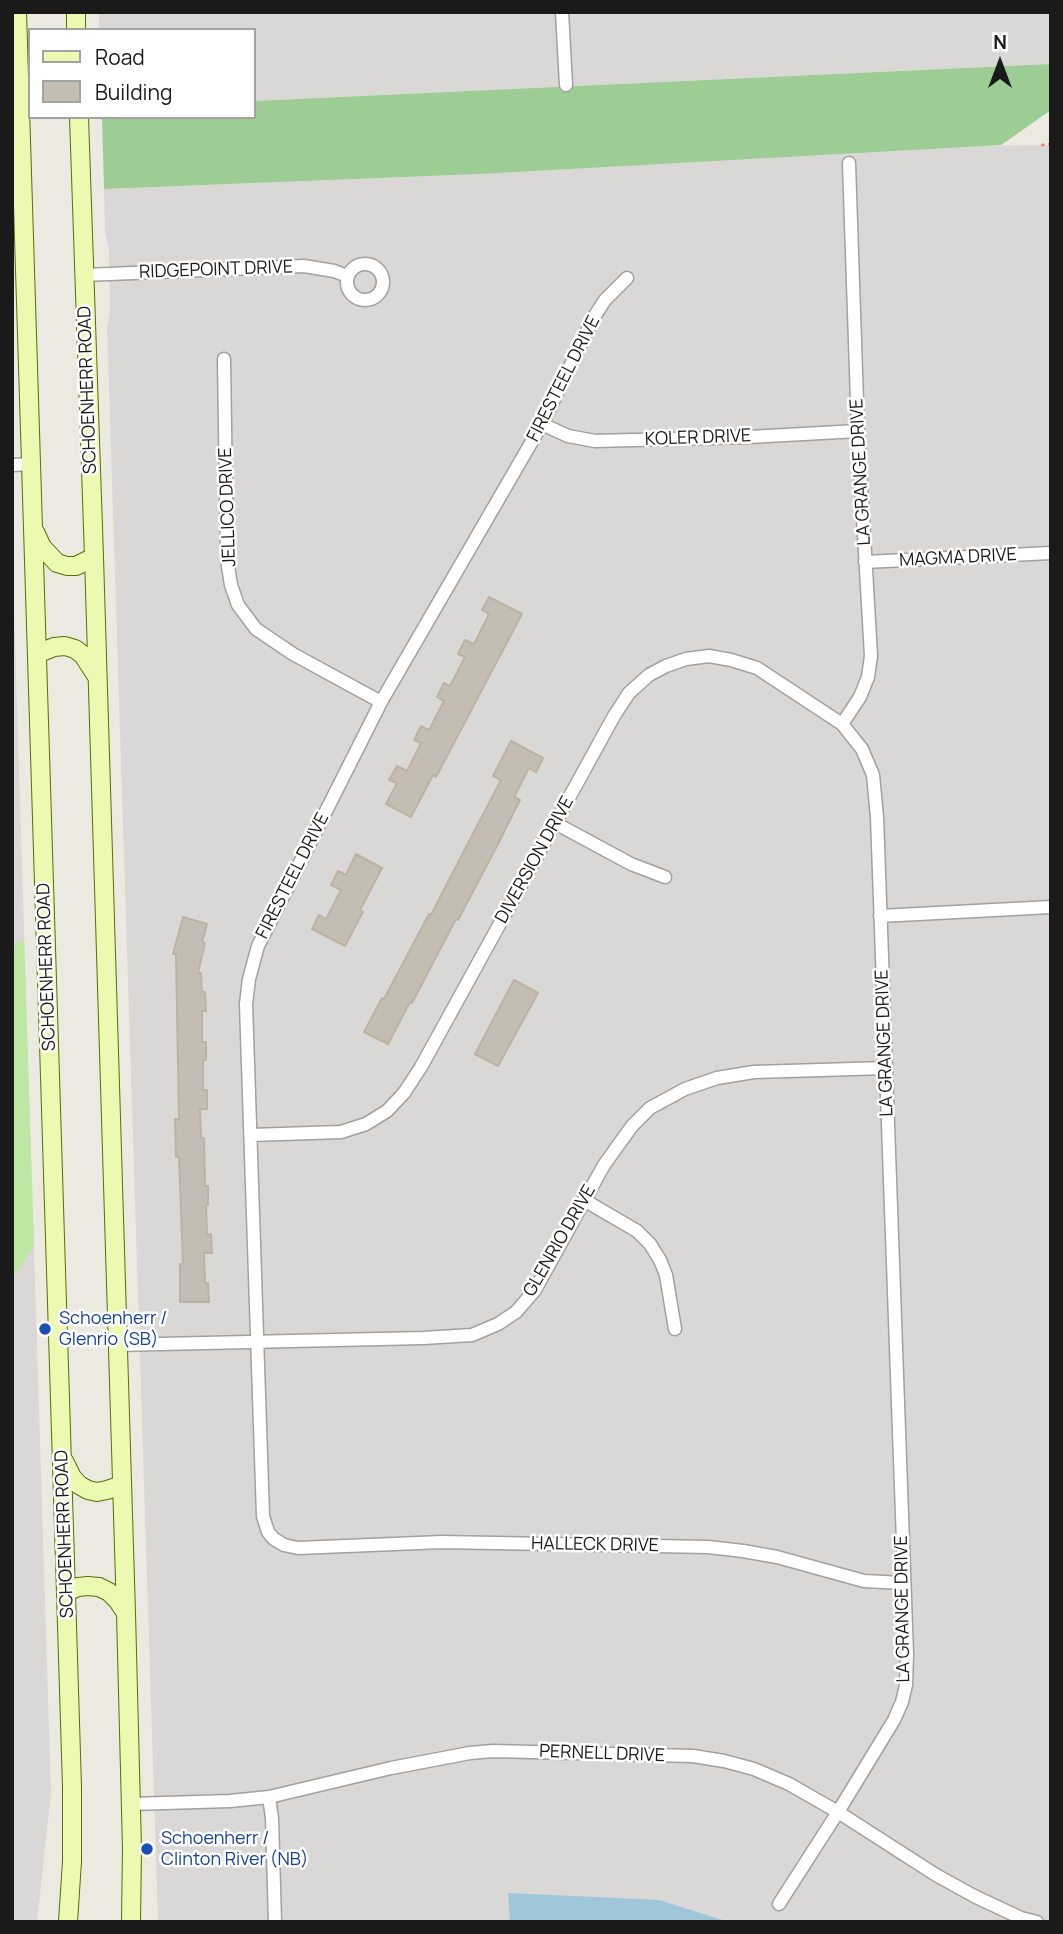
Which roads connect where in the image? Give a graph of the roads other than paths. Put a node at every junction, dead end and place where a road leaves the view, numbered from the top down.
1 (17, 12) edge
2 (562, 12) edge
3 (566, 85) dead end
4 (79, 119) edge
5 (849, 163) dead end
6 (19, 272) edge
7 (84, 275) junction
8 (347, 276) dead end
9 (627, 278) dead end
10 (224, 359) dead end
11 (542, 424) junction
12 (858, 431) junction
13 (32, 464) junction
14 (12, 465) edge
15 (34, 529) junction
16 (1051, 553) edge
17 (94, 557) junction
18 (865, 562) junction
19 (37, 654) junction
20 (97, 678) junction
21 (381, 702) junction
22 (842, 724) junction
23 (555, 823) junction
24 (665, 877) dead end
25 (1051, 907) edge
26 (880, 916) junction
27 (886, 1068) junction
28 (251, 1135) junction
29 (584, 1200) junction
30 (675, 1329) dead end
31 (257, 1342) junction
32 (117, 1345) junction
33 (62, 1459) junction
34 (122, 1485) junction
35 (284, 1545) joint
36 (903, 1583) junction
37 (66, 1592) junction
38 (127, 1613) junction
39 (269, 1797) junction
40 (131, 1804) junction
41 (838, 1812) junction
42 (779, 1904) dead end
43 (68, 1922) edge
44 (131, 1922) edge
45 (275, 1922) edge
46 (1037, 1922) edge

1 - 6 main road, SCHOENHERR ROAD
2 - 3 street
4 - 7 main road, SCHOENHERR ROAD
5 - 12 street, LA GRANGE DRIVE
6 - 13 main road, SCHOENHERR ROAD
7 - 8 street, RIDGEPOINT DRIVE
7 - 17 main road, SCHOENHERR ROAD
9 - 11 street, FIRESTEEL DRIVE
10 - 21 street, JELLICO DRIVE
11 - 12 street, KOLER DRIVE
11 - 21 street, FIRESTEEL DRIVE
12 - 18 street, LA GRANGE DRIVE
13 - 14 street
13 - 15 main road, SCHOENHERR ROAD
15 - 17 main road
15 - 19 main road, SCHOENHERR ROAD
16 - 18 street, MAGMA DRIVE
17 - 20 main road, SCHOENHERR ROAD
18 - 22 street, LA GRANGE DRIVE
19 - 20 main road
19 - 33 main road, SCHOENHERR ROAD
20 - 32 main road, SCHOENHERR ROAD
21 - 28 street, FIRESTEEL DRIVE
22 - 23 street, DIVERSION DRIVE
22 - 26 street, LA GRANGE DRIVE
23 - 24 street
23 - 28 street, DIVERSION DRIVE
25 - 26 street
26 - 27 street, LA GRANGE DRIVE
27 - 29 street, GLENRIO DRIVE
27 - 36 street, LA GRANGE DRIVE
28 - 31 street, FIRESTEEL DRIVE
29 - 30 street
29 - 31 street, GLENRIO DRIVE
31 - 32 street, GLENRIO DRIVE
31 - 35 street, FIRESTEEL DRIVE
32 - 34 main road, SCHOENHERR ROAD
33 - 34 main road
33 - 37 main road, SCHOENHERR ROAD
34 - 38 main road, SCHOENHERR ROAD
35 - 36 street, HALLECK DRIVE
36 - 41 street, LA GRANGE DRIVE
37 - 38 main road
37 - 43 main road, SCHOENHERR ROAD
38 - 40 main road, SCHOENHERR ROAD
39 - 40 street, PERNELL DRIVE
39 - 41 street, PERNELL DRIVE
39 - 45 street
40 - 44 main road, SCHOENHERR ROAD
41 - 42 street, LA GRANGE DRIVE
41 - 46 street, PERNELL DRIVE

